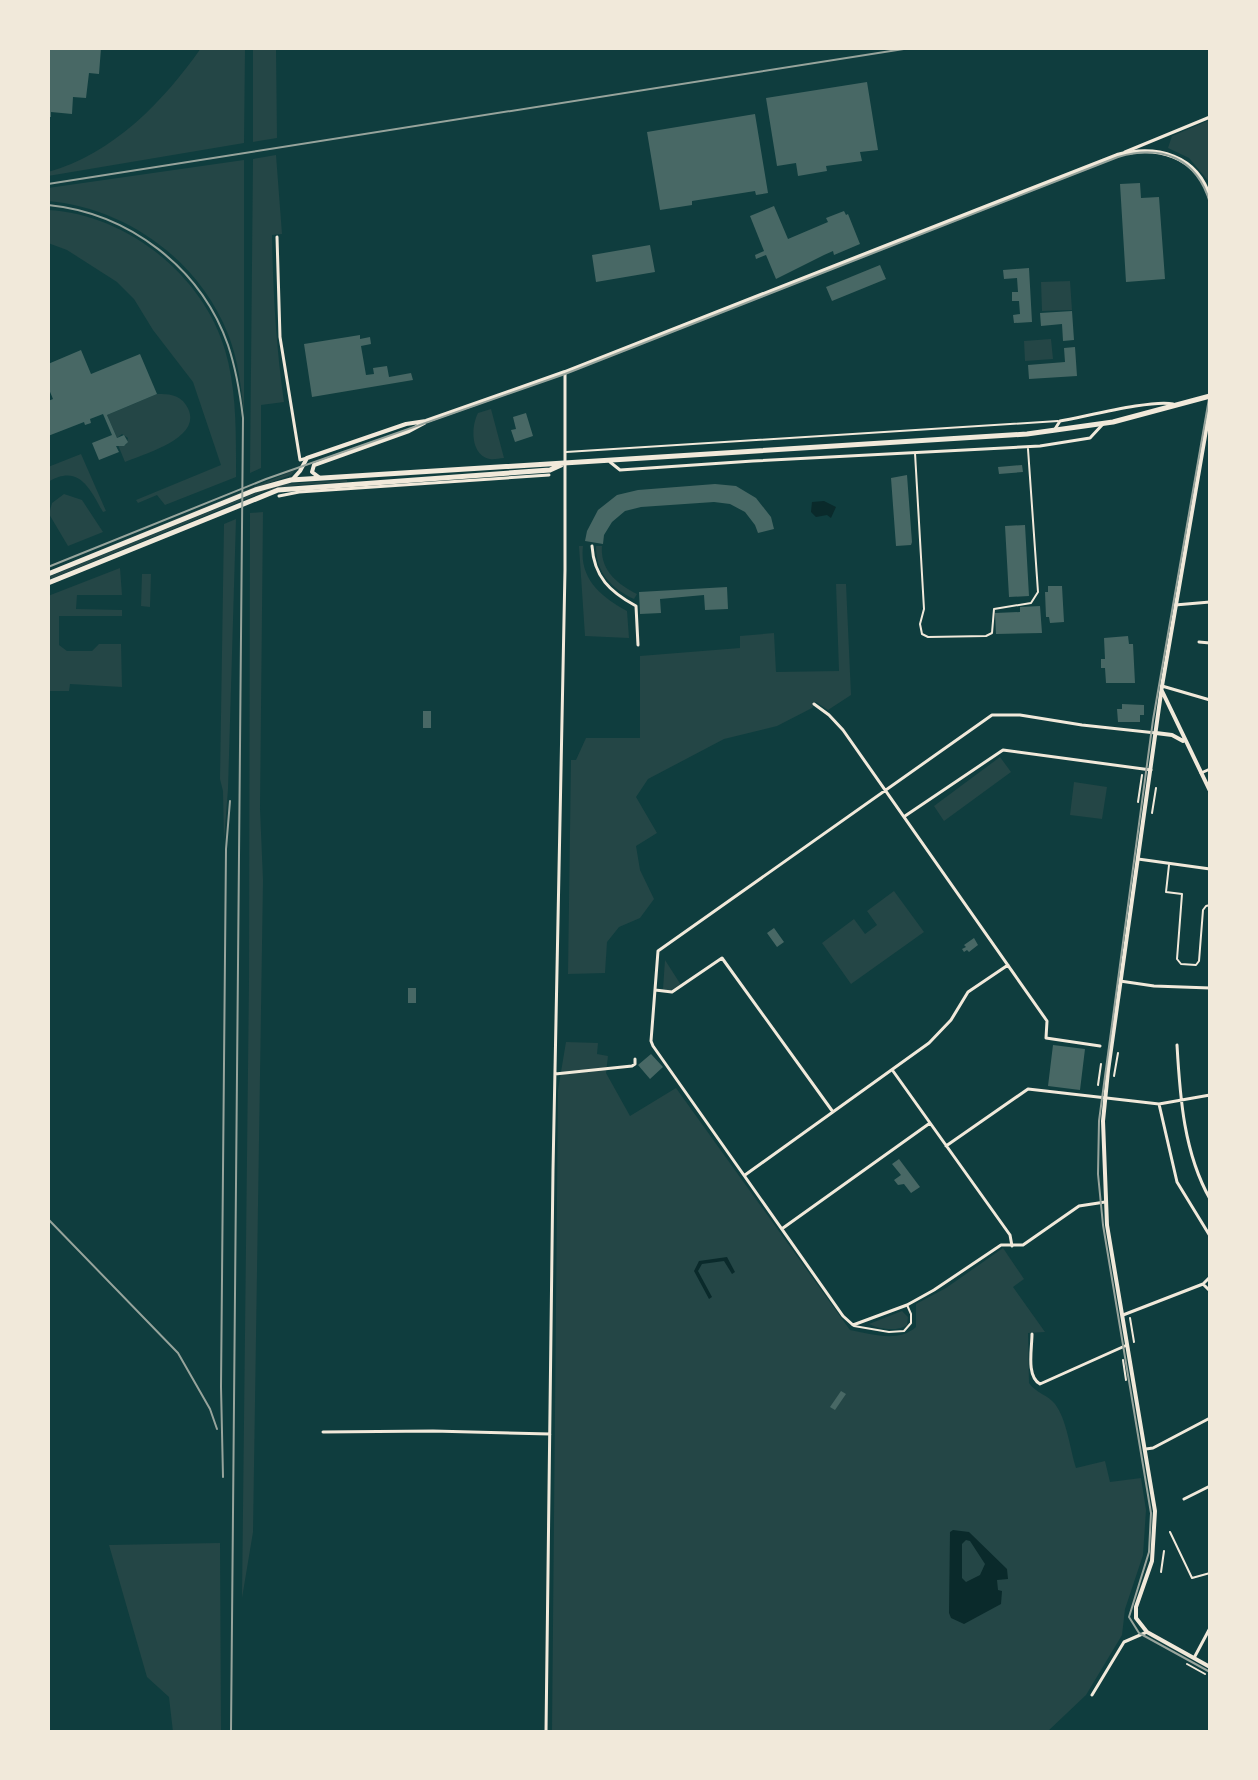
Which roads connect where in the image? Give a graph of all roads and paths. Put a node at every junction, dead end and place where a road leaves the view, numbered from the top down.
1 (1210, 117) edge
2 (1117, 155) junction
3 (1210, 198) edge
4 (277, 237) dead end
5 (565, 372) junction
6 (1210, 396) edge
7 (1176, 405) junction
8 (1210, 407) edge
9 (426, 421) junction
10 (1060, 421) junction
11 (1103, 424) junction
12 (1053, 431) junction
13 (1028, 446) junction
14 (566, 452) junction
15 (914, 452) junction
16 (307, 458) junction
17 (610, 462) junction
18 (566, 464) junction
19 (549, 475) dead end
20 (320, 478) junction
21 (288, 481) junction
22 (279, 496) dead end
23 (592, 546) dead end
24 (48, 574) edge
25 (48, 583) edge
26 (1210, 602) edge
27 (1175, 605) junction
28 (1199, 642) dead end
29 (1210, 643) edge
30 (638, 645) dead end
31 (1161, 688) junction
32 (1210, 700) edge
33 (814, 704) dead end
34 (1156, 733) junction
35 (1185, 742) junction
36 (1210, 769) edge
37 (1151, 770) junction
38 (1201, 773) junction
39 (1142, 775) dead end
40 (1156, 788) dead end
41 (886, 790) junction
42 (1210, 791) edge
43 (1138, 802) dead end
44 (1152, 813) dead end
45 (905, 816) junction
46 (1138, 859) junction
47 (1170, 864) junction
48 (1210, 869) edge
49 (1210, 905) edge
50 (1008, 965) junction
51 (1120, 981) junction
52 (1210, 988) edge
53 (655, 990) junction
54 (1177, 1045) dead end
55 (1100, 1046) dead end
56 (1118, 1053) dead end
57 (635, 1059) dead end
58 (1101, 1064) dead end
59 (892, 1070) junction
60 (555, 1074) junction
61 (1114, 1076) dead end
62 (1098, 1085) dead end
63 (1210, 1095) edge
64 (1104, 1098) junction
65 (1181, 1100) junction
66 (1159, 1104) junction
67 (833, 1112) junction
68 (930, 1123) junction
69 (946, 1146) junction
70 (745, 1176) junction
71 (1210, 1199) edge
72 (1105, 1202) junction
73 (782, 1229) junction
74 (1210, 1236) edge
75 (1012, 1246) junction
76 (1210, 1277) edge
77 (1203, 1284) junction
78 (1210, 1291) edge
79 (907, 1305) junction
80 (1122, 1315) junction
81 (1130, 1318) dead end
82 (853, 1325) junction
83 (1032, 1334) dead end
84 (1134, 1342) dead end
85 (1127, 1345) junction
86 (1123, 1360) dead end
87 (1126, 1380) dead end
88 (1210, 1418) edge
89 (323, 1432) dead end
90 (550, 1434) junction
91 (1146, 1449) junction
92 (1210, 1486) edge
93 (1184, 1499) dead end
94 (1170, 1532) dead end
95 (1164, 1551) dead end
96 (1161, 1572) dead end
97 (1210, 1573) edge
98 (1210, 1628) edge
99 (1147, 1632) junction
100 (1194, 1658) junction
101 (1187, 1664) dead end
102 (1210, 1667) edge
103 (1205, 1674) dead end
104 (1092, 1695) dead end
105 (546, 1732) edge

1 - 2 street
2 - 3 street
2 - 5 street
4 - 16 street
5 - 9 street
5 - 14 street
6 - 7 main road
7 - 10 street
7 - 11 main road
8 - 27 street
9 - 16 street
9 - 20 street
10 - 12 street
10 - 14 lane
11 - 12 main road
11 - 13 street
12 - 17 main road
13 - 15 street
13 - 15 lane
14 - 18 street
15 - 17 street
16 - 21 street
17 - 18 main road
18 - 20 main road
18 - 25 main road
18 - 60 street
19 - 22 street
20 - 21 main road
21 - 24 main road
23 - 30 street
26 - 27 street
27 - 31 street
28 - 29 street
31 - 32 street
31 - 34 street
31 - 35 street
33 - 41 street
34 - 35 street
34 - 37 street
34 - 41 street
35 - 38 street
36 - 38 street
37 - 45 street
37 - 46 street
38 - 42 street
39 - 43 path
40 - 44 path
41 - 45 street
41 - 53 street
45 - 50 street
46 - 47 street
46 - 51 street
47 - 48 street
47 - 49 lane
50 - 55 street
50 - 59 street
51 - 52 street
51 - 64 street
53 - 67 street
53 - 70 street
54 - 65 street
56 - 61 path
57 - 60 street
58 - 62 path
59 - 67 street
59 - 68 street
60 - 90 street
63 - 65 street
64 - 66 street
64 - 69 street
64 - 72 street
65 - 66 street
65 - 71 street
66 - 74 street
67 - 70 street
68 - 69 street
68 - 73 street
69 - 75 street
70 - 73 street
72 - 75 street
72 - 80 street
73 - 82 street
75 - 79 street
76 - 77 street
77 - 78 street
77 - 80 street
79 - 82 street
79 - 82 lane
80 - 85 street
81 - 84 path
83 - 85 street
85 - 91 street
86 - 87 path
88 - 91 street
89 - 90 street
90 - 105 street
91 - 99 street
92 - 93 street
94 - 97 lane
95 - 96 path
98 - 100 street
99 - 100 street
99 - 104 street
100 - 102 street
101 - 103 path

